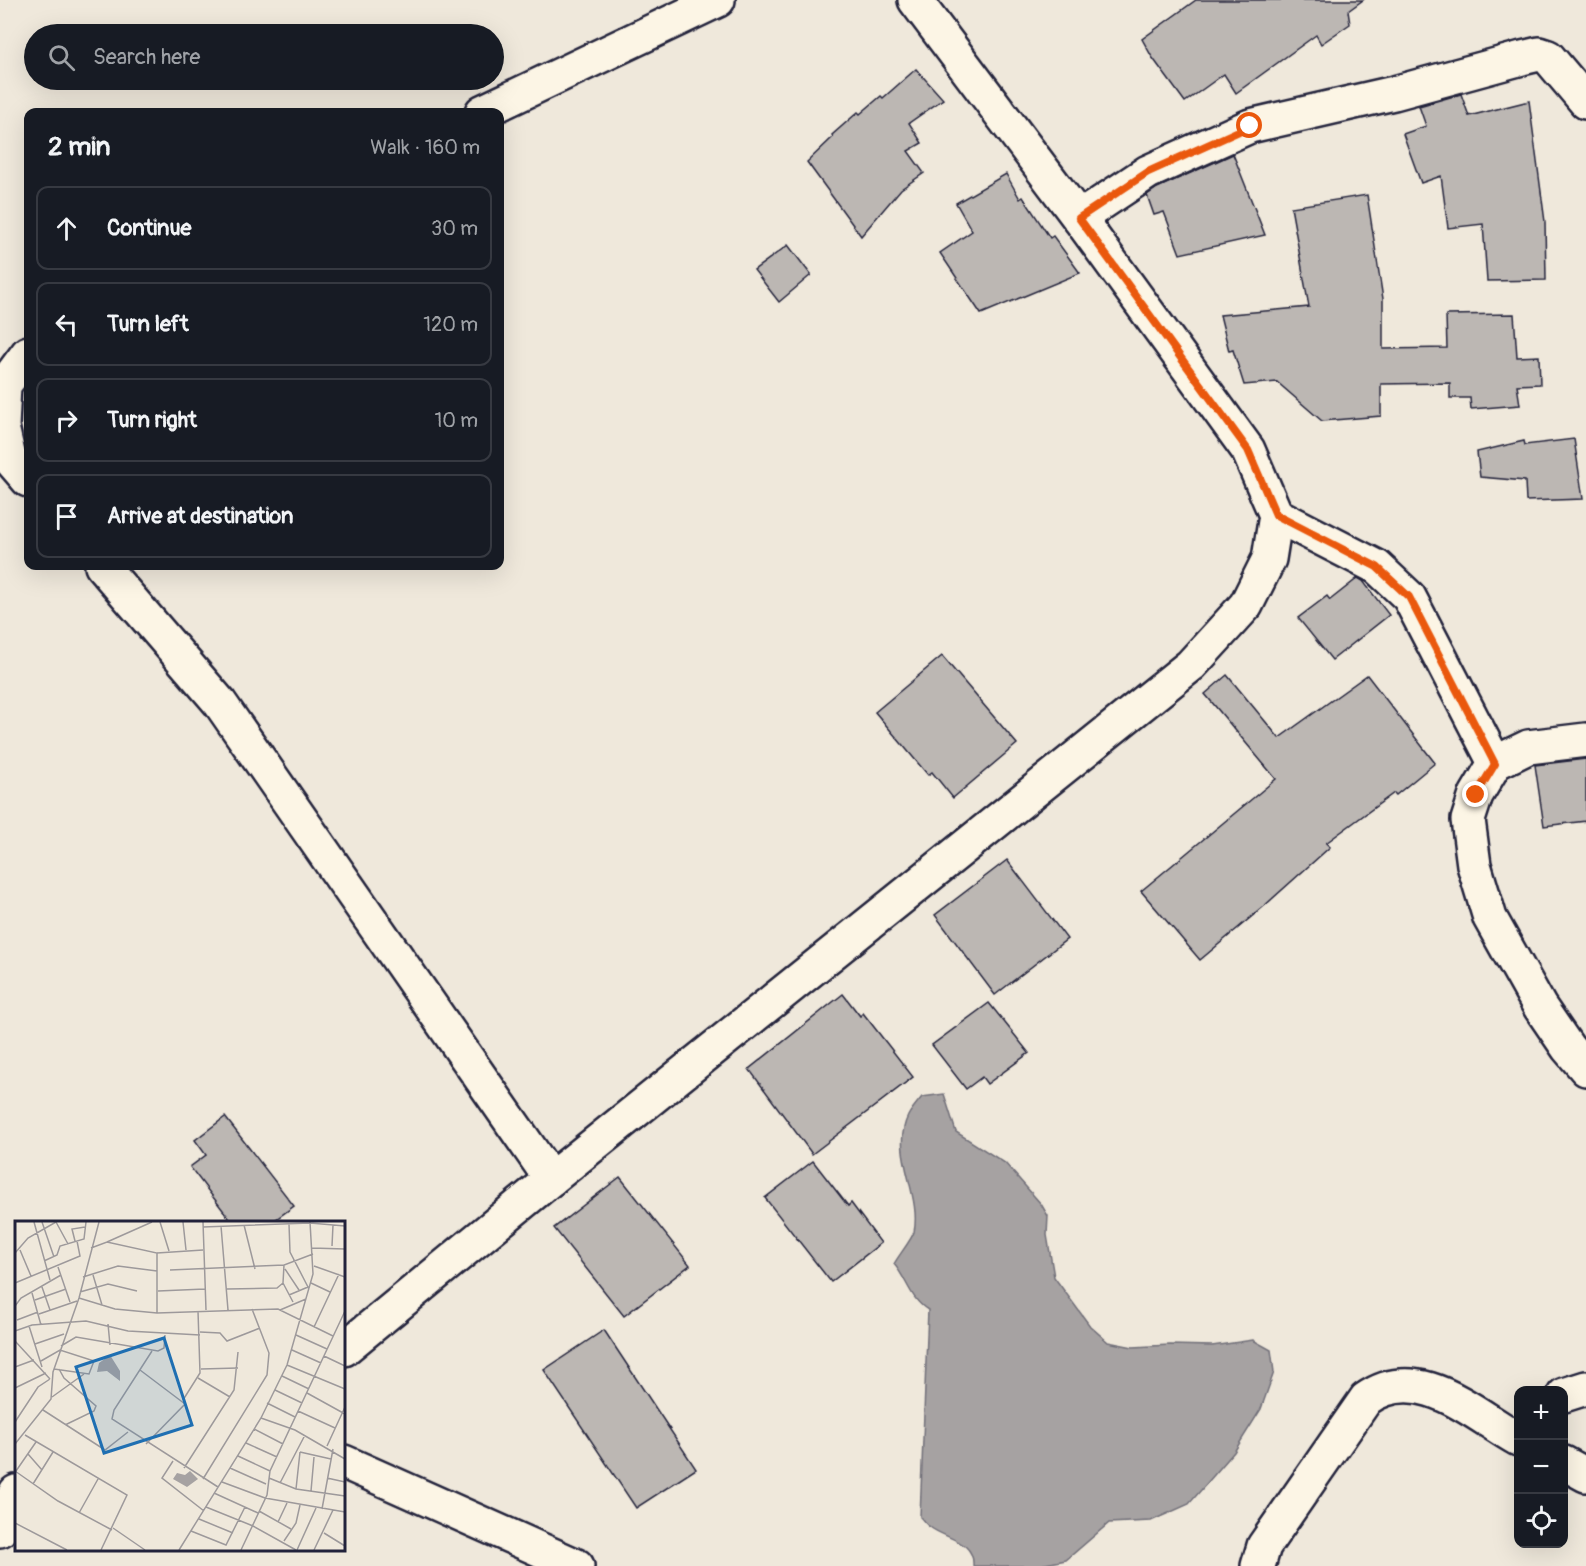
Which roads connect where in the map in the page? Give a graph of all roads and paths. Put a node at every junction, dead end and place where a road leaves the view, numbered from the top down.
1 (718, 0) edge
2 (915, 0) edge
3 (1586, 102) edge
4 (490, 108) edge
5 (1079, 218) junction
6 (24, 358) edge
7 (13, 467) edge
8 (1276, 515) junction
9 (105, 570) edge
10 (1586, 740) edge
11 (1495, 764) junction
12 (1586, 1070) edge
13 (551, 1179) junction
14 (345, 1348) edge
15 (1586, 1388) edge
16 (1568, 1393) edge
17 (1514, 1409) edge
18 (1484, 1418) junction
19 (1514, 1437) edge
20 (345, 1462) edge
21 (1568, 1466) edge
22 (1586, 1475) edge
23 (15, 1494) edge
24 (0, 1530) edge
25 (577, 1566) edge
26 (1258, 1566) edge

1 - 4 street
2 - 5 street
3 - 5 street
5 - 8 street
6 - 7 street
8 - 11 street
8 - 13 street
9 - 13 street
10 - 11 street
11 - 12 street
13 - 14 street
15 - 16 street
17 - 18 street
18 - 19 street
18 - 26 street
20 - 25 street
21 - 22 street
23 - 24 street

